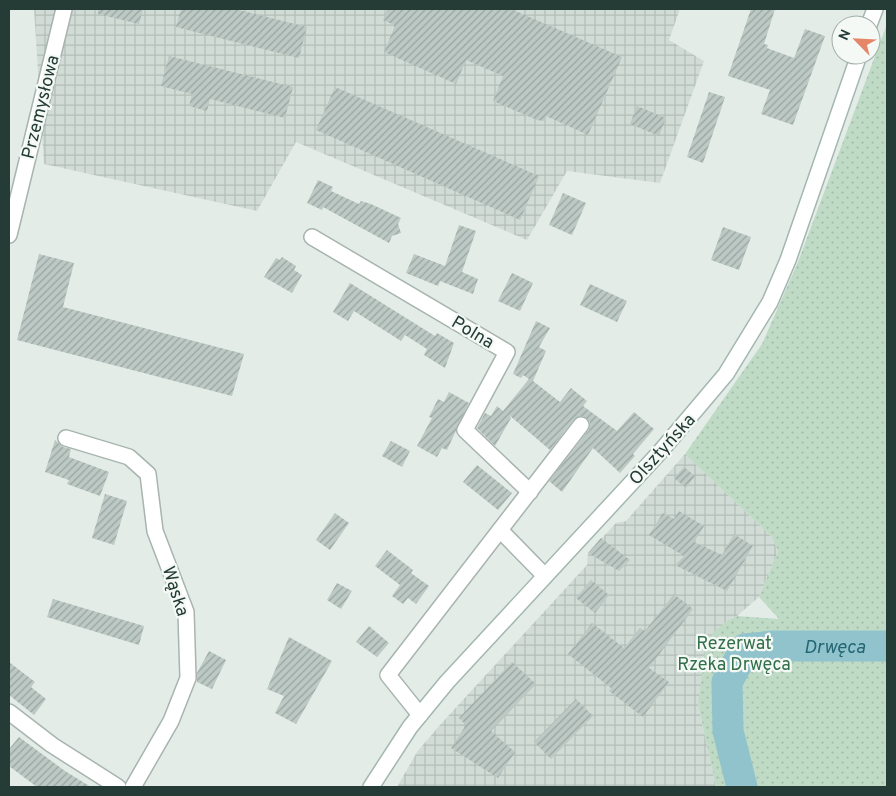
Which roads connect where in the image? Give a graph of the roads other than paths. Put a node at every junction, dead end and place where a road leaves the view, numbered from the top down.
1 (64, 9) edge
2 (856, 65) edge
3 (9, 235) edge
4 (312, 237) dead end
5 (581, 426) dead end
6 (66, 438) dead end
7 (530, 492) junction
8 (500, 530) junction
9 (545, 576) junction
10 (9, 712) edge
11 (420, 715) junction
12 (118, 787) edge
13 (132, 787) edge
14 (371, 787) edge

1 - 3 street, Przemysłowa
2 - 9 street, Olsztyńska
4 - 7 street, Polna
5 - 7 street
6 - 13 street, Wąska
7 - 8 street
8 - 9 street
8 - 11 street
9 - 11 street, Olsztyńska
10 - 12 street
11 - 14 street, Olsztyńska

